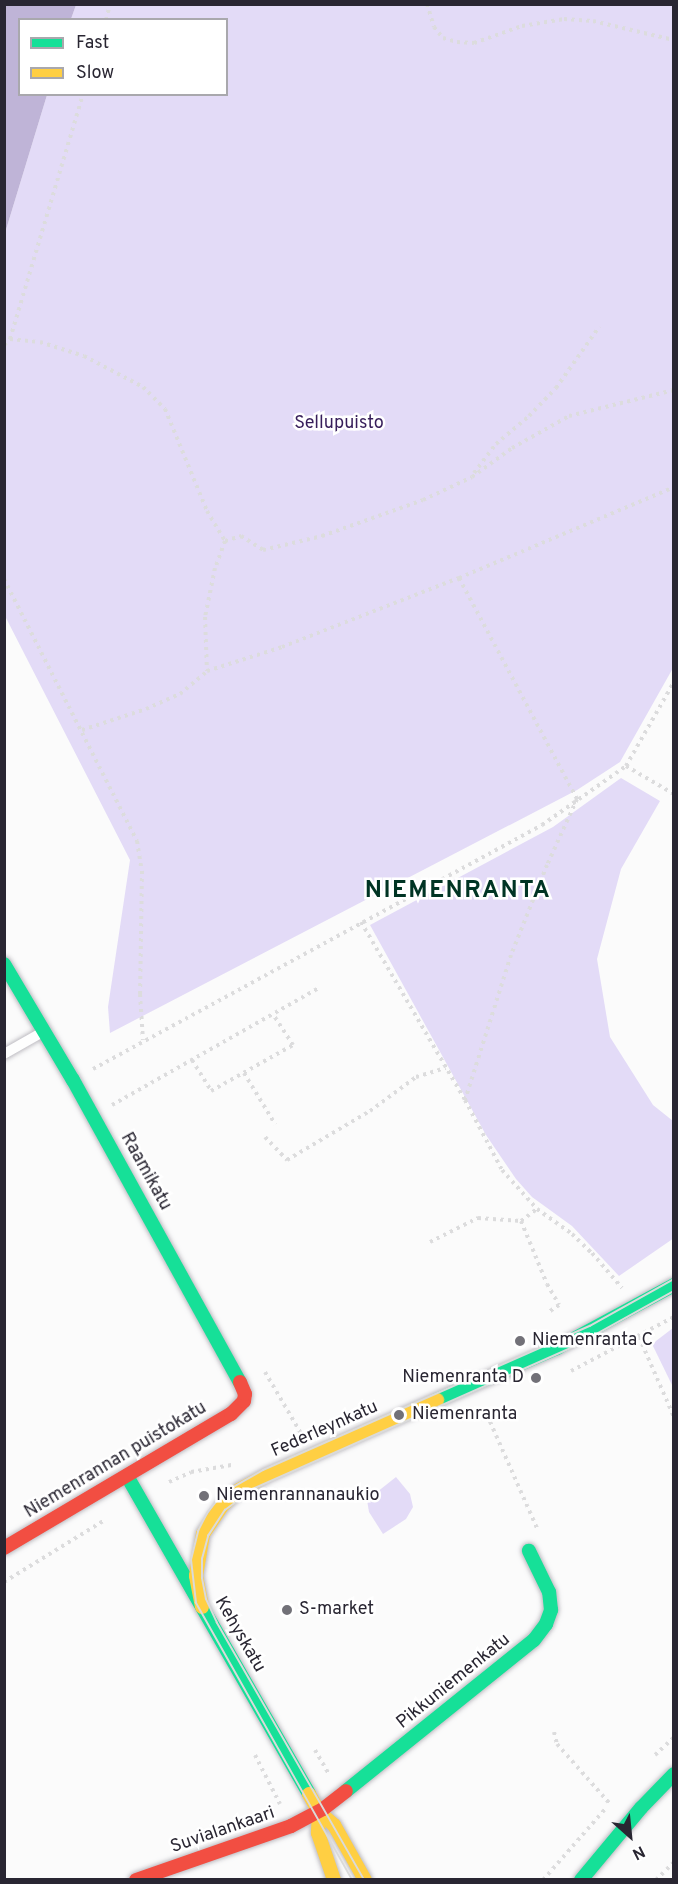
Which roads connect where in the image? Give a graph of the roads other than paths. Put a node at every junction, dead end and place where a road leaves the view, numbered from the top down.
1 (4, 964) edge
2 (44, 1031) junction
3 (4, 1054) edge
4 (674, 1285) edge
5 (244, 1401) joint
6 (127, 1476) junction
7 (4, 1548) edge
8 (530, 1551) dead end
9 (202, 1607) junction
10 (674, 1774) edge
11 (319, 1812) junction
12 (136, 1880) edge
13 (334, 1880) edge
14 (365, 1880) edge
15 (581, 1880) edge

1 - 2 street, Raamikatu
2 - 3 lane
2 - 5 street, Raamikatu
4 - 9 street, Federleynkatu
5 - 6 street, Niemenrannan puistokatu
6 - 7 street, Niemenrannan puistokatu
6 - 9 street, Kehyskatu
8 - 11 street, Pikkuniemenkatu
9 - 11 street, Kehyskatu
10 - 15 street
11 - 12 street, Suvialankaari
11 - 13 street, Kehyskatu
11 - 14 street, Kehyskatu

